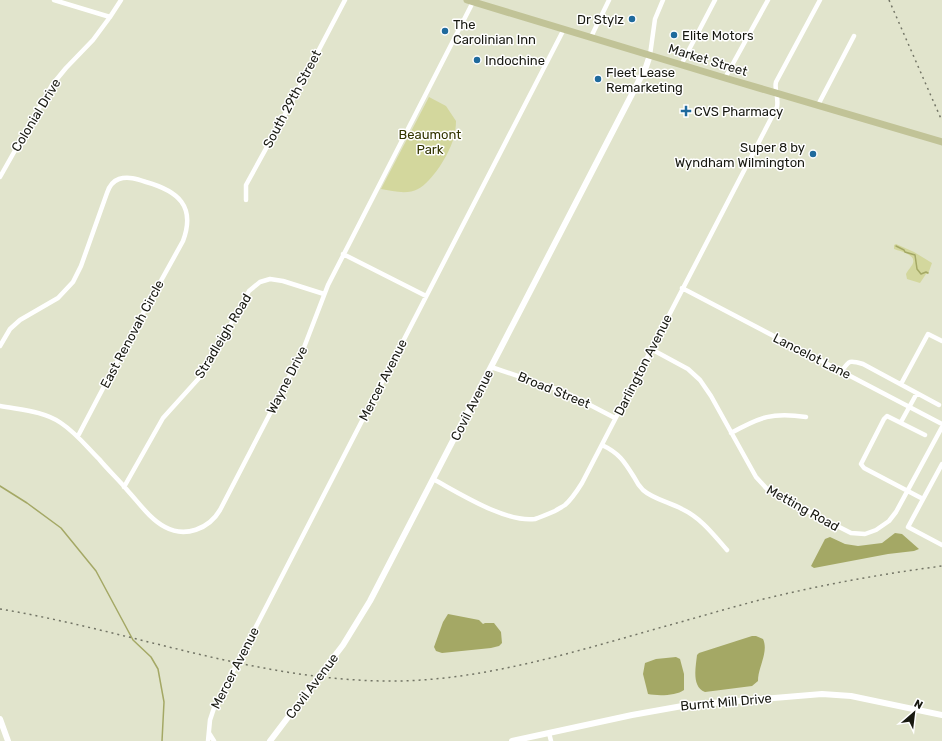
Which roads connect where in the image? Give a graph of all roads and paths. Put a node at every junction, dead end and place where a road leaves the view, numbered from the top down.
1 (54, 0) edge
2 (121, 0) edge
3 (345, 0) edge
4 (609, 0) edge
5 (663, 0) edge
6 (715, 0) edge
7 (768, 0) edge
8 (820, 0) edge
9 (470, 1) edge
10 (483, 2) edge
11 (110, 18) junction
12 (564, 29) junction
13 (854, 36) dead end
14 (591, 37) junction
15 (650, 55) junction
16 (681, 65) junction
17 (725, 78) junction
18 (778, 94) junction
19 (818, 105) junction
20 (942, 142) edge
21 (0, 177) edge
22 (246, 200) dead end
23 (343, 254) junction
24 (682, 288) junction
25 (324, 294) junction
26 (426, 296) junction
27 (942, 341) edge
28 (0, 346) edge
29 (651, 349) junction
30 (491, 367) junction
31 (842, 371) junction
32 (901, 384) junction
33 (917, 393) junction
34 (939, 405) dead end
35 (0, 406) edge
36 (910, 407) junction
37 (806, 417) dead end
38 (616, 418) junction
39 (901, 422) junction
40 (942, 425) edge
41 (731, 433) junction
42 (925, 435) dead end
43 (78, 436) junction
44 (602, 444) junction
45 (942, 464) edge
46 (940, 471) edge
47 (433, 479) junction
48 (124, 486) junction
49 (908, 491) junction
50 (923, 499) junction
51 (942, 545) edge
52 (726, 550) dead end
53 (942, 715) edge
54 (0, 719) edge
55 (209, 733) junction
56 (549, 733) junction
57 (8, 741) edge
58 (208, 741) edge
59 (214, 741) edge
60 (270, 741) edge
61 (512, 741) edge
62 (551, 741) edge

1 - 11 street
2 - 11 street, Colonial Drive
3 - 22 street, South 29th Street
4 - 14 street
5 - 15 street
6 - 16 street
7 - 17 street
8 - 18 street, Darlington Avenue
9 - 10 main road, Market Street
9 - 23 street, Wayne Drive
10 - 12 main road, Market Street
11 - 21 street, Colonial Drive
12 - 14 main road, Market Street
12 - 26 street, Mercer Avenue
13 - 19 street
14 - 15 main road, Market Street
15 - 16 main road, Market Street
15 - 30 main road, Covil Avenue
16 - 17 main road, Market Street
17 - 18 main road, Market Street
18 - 19 main road, Market Street
18 - 24 street, Darlington Avenue
19 - 20 main road, Market Street
23 - 25 street, Wayne Drive
23 - 26 street
24 - 29 street, Darlington Avenue
24 - 31 street, Lancelot Lane
25 - 48 street, Stradleigh Road
25 - 48 street, Wayne Drive
26 - 55 street, Mercer Avenue
27 - 32 street
28 - 43 street, East Renovah Circle
29 - 38 street, Darlington Avenue
29 - 41 street, Metting Road
30 - 38 street, Broad Street
30 - 47 main road, Covil Avenue
31 - 32 street
31 - 36 street, Lancelot Lane
32 - 33 street
33 - 34 street
33 - 36 street
35 - 43 street, Wayne Drive
36 - 39 street
36 - 40 street, Lancelot Lane
37 - 41 street
38 - 44 street, Darlington Avenue
39 - 42 street
39 - 49 street
40 - 49 street, Metting Road
41 - 49 street, Metting Road
43 - 48 street, Wayne Drive
44 - 47 street, Darlington Avenue
44 - 52 street
45 - 46 street
46 - 50 street
47 - 60 main road, Covil Avenue
49 - 50 street
50 - 51 street
53 - 56 main road, Burnt Mill Drive
54 - 57 main road
55 - 58 street, Mercer Avenue
55 - 59 street
56 - 61 main road, Burnt Mill Drive
56 - 62 street

